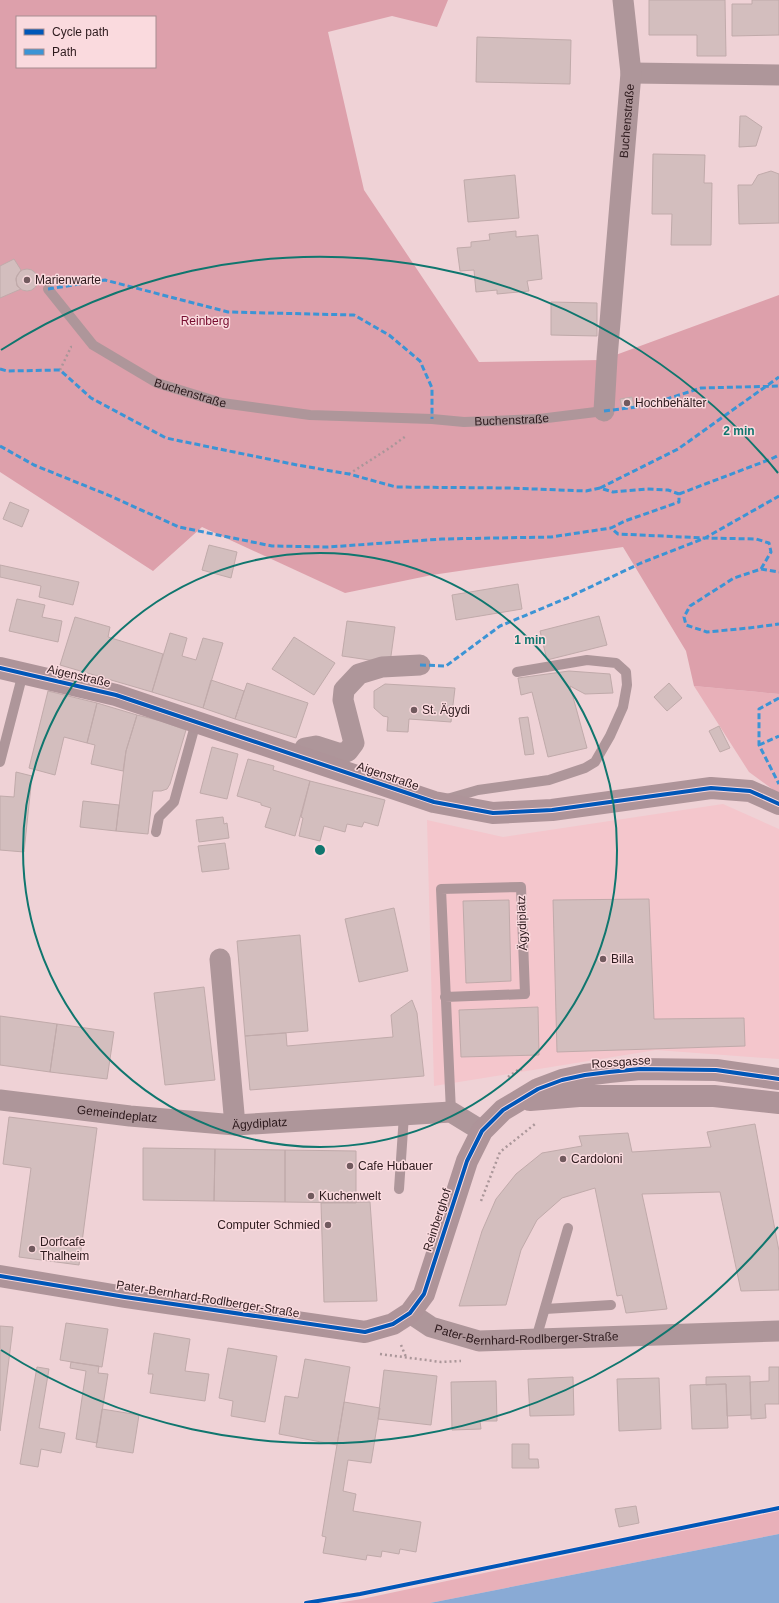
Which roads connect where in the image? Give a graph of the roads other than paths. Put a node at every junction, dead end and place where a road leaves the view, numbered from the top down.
1 (623, 0) edge
2 (631, 73) junction
3 (779, 75) edge
4 (48, 289) dead end
5 (604, 411) joint
6 (1, 665) edge
7 (420, 665) dead end
8 (517, 672) dead end
9 (23, 673) junction
10 (196, 722) junction
11 (301, 757) junction
12 (0, 762) edge
13 (434, 802) junction
14 (779, 804) edge
15 (156, 832) dead end
16 (220, 959) dead end
17 (445, 997) junction
18 (779, 1079) edge
19 (0, 1100) edge
20 (521, 1100) junction
21 (779, 1103) edge
22 (451, 1112) junction
23 (404, 1115) junction
24 (235, 1125) junction
25 (482, 1131) junction
26 (399, 1189) dead end
27 (568, 1228) dead end
28 (0, 1276) edge
29 (611, 1305) dead end
30 (545, 1309) junction
31 (410, 1313) junction
32 (779, 1331) edge
33 (536, 1339) junction

1 - 2 street, Buchenstraße
2 - 3 street
2 - 5 street, Buchenstraße
4 - 5 lane, Buchenstraße
6 - 9 main road, Aigenstraße
7 - 11 street
8 - 13 lane
9 - 10 main road, Aigenstraße
9 - 12 lane
10 - 11 main road, Aigenstraße
10 - 15 lane
11 - 13 main road, Aigenstraße
13 - 14 main road, Aigenstraße
16 - 24 street, Ägydiplatz
17 - 17 lane, Ägydiplatz
17 - 22 lane, Ägydiplatz
18 - 20 main road, Rossgasse
19 - 24 street, Gemeindeplatz
20 - 21 main road, Rossgasse
20 - 25 main road, Rossgasse
22 - 23 street, Ägydiplatz
22 - 25 street
23 - 24 street, Ägydiplatz
23 - 26 lane
25 - 31 main road, Reinberghof
27 - 30 lane
28 - 31 main road, Pater-Bernhard-Rodlberger-Straße
29 - 30 lane
30 - 33 lane
31 - 33 street, Pater-Bernhard-Rodlberger-Straße
32 - 33 street, Pater-Bernhard-Rodlberger-Straße

